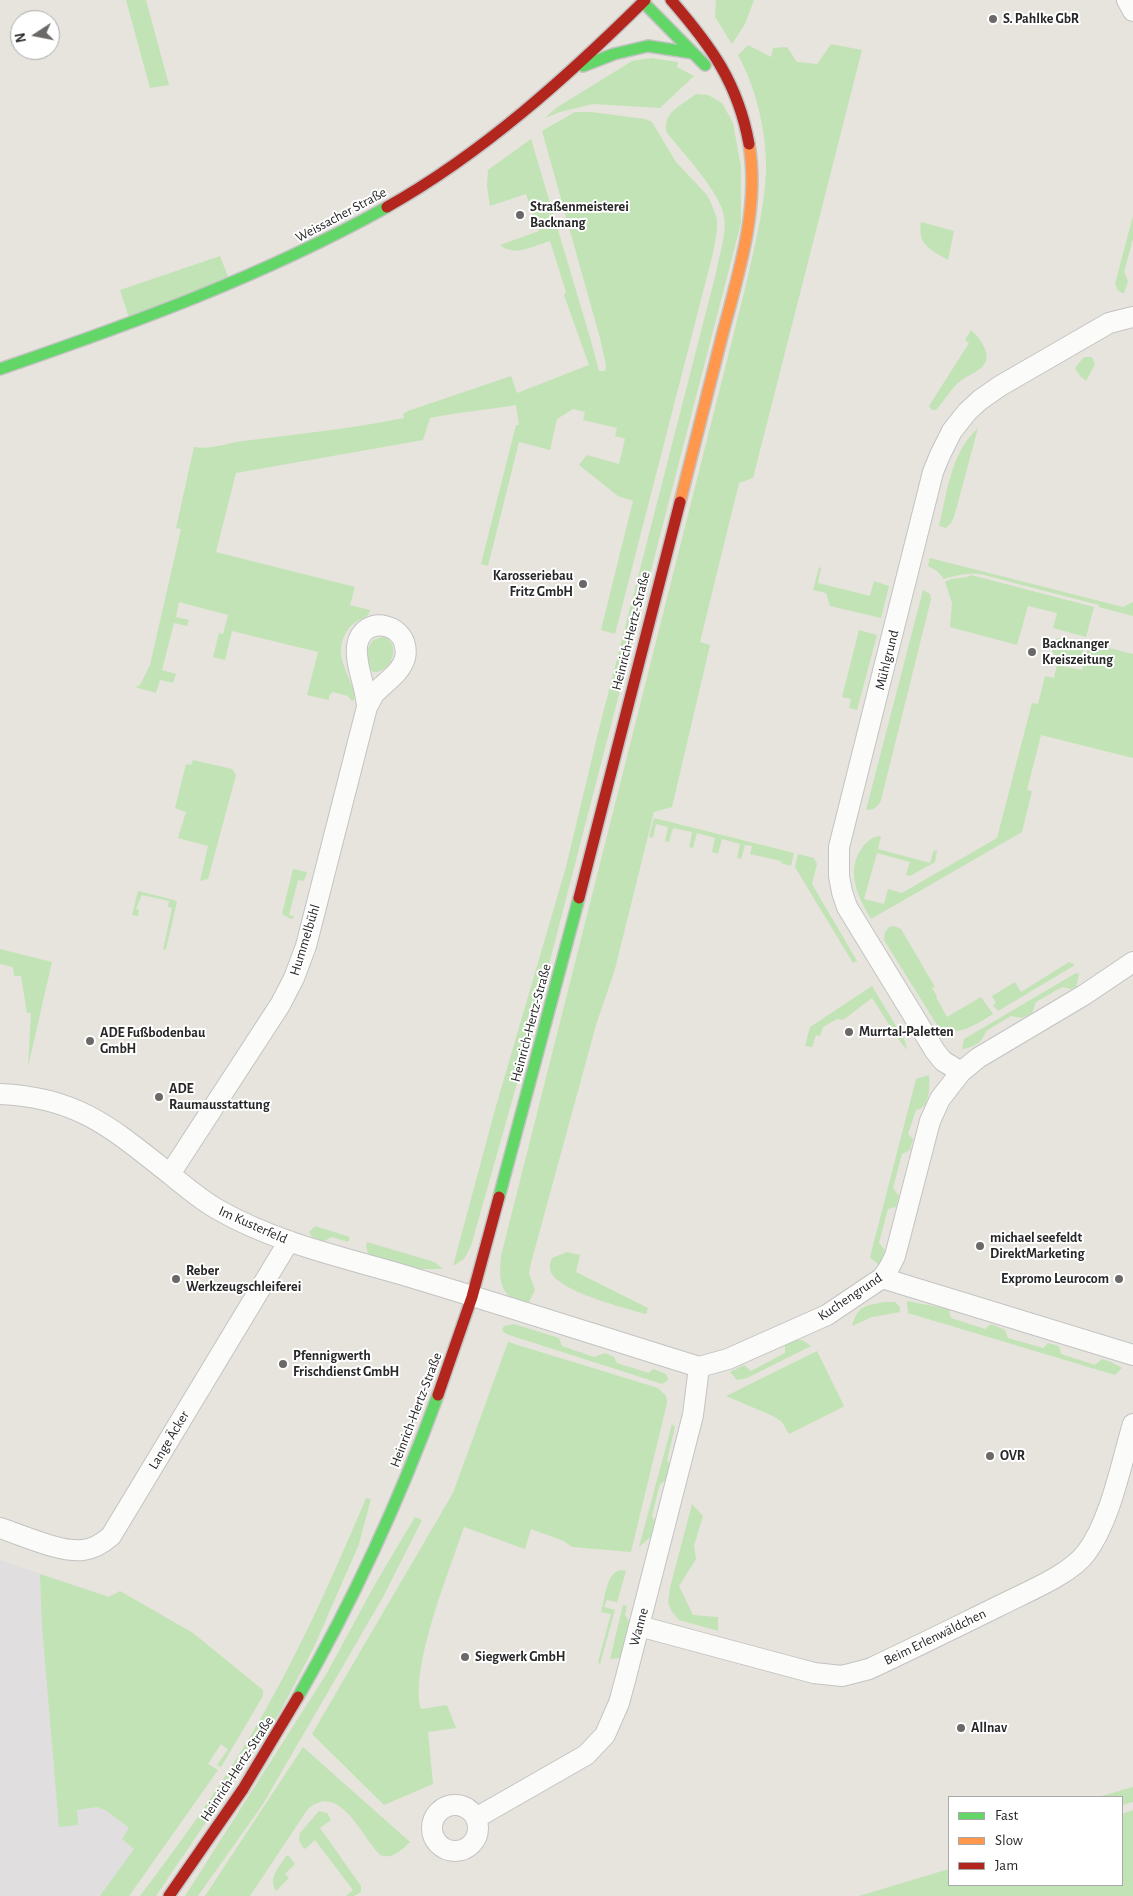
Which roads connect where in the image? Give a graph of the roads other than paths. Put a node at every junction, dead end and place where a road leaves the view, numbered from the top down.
1 (671, 0) edge
2 (1127, 0) edge
3 (644, 1) edge
4 (1133, 11) edge
5 (704, 24) dead end
6 (693, 53) junction
7 (724, 69) junction
8 (571, 70) junction
9 (738, 100) junction
10 (1133, 317) edge
11 (0, 369) edge
12 (367, 706) dead end
13 (1133, 962) edge
14 (960, 1072) junction
15 (0, 1094) edge
16 (170, 1174) junction
17 (289, 1241) junction
18 (882, 1278) junction
19 (472, 1297) junction
20 (1133, 1355) edge
21 (699, 1367) junction
22 (1133, 1424) edge
23 (0, 1528) edge
24 (639, 1626) junction
25 (476, 1818) dead end
26 (169, 1896) edge

1 - 7 main road, Heinrich-Hertz-Straße
2 - 4 street
3 - 6 main road, Heinrich-Hertz-Straße
3 - 8 main road, Weissacher Straße
5 - 7 main road
6 - 8 main road
6 - 9 main road, Heinrich-Hertz-Straße
7 - 9 main road, Heinrich-Hertz-Straße
8 - 11 main road, Weissacher Straße
9 - 19 main road, Heinrich-Hertz-Straße
10 - 14 street, Mühlgrund
12 - 16 street, Hummelbühl
13 - 14 street, Kuchengrund
14 - 18 street, Kuchengrund
15 - 16 street, Im Kusterfeld
16 - 17 street, Im Kusterfeld
17 - 19 street, Im Kusterfeld
17 - 23 street, Lange Äcker
18 - 20 street
18 - 21 street, Kuchengrund
19 - 21 street
19 - 26 main road, Heinrich-Hertz-Straße
21 - 24 street, Wanne
22 - 24 street, Beim Erlenwäldchen
24 - 25 street, Wanne

